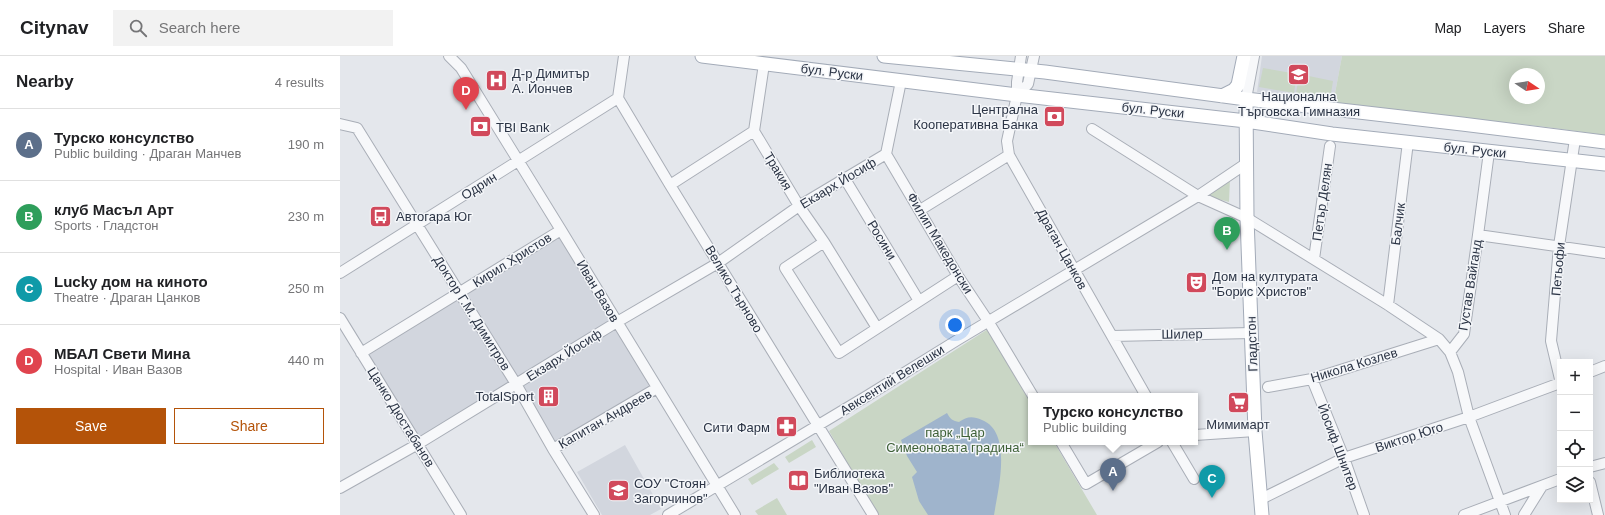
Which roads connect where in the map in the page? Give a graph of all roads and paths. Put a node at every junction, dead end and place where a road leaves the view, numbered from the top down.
1 (448, 56) edge
2 (457, 56) edge
3 (624, 56) edge
4 (702, 56) edge
5 (884, 56) edge
6 (1021, 56) edge
7 (1034, 56) edge
8 (1244, 56) edge
9 (1254, 56) edge
10 (904, 57) edge
11 (764, 64) junction
12 (461, 68) junction
13 (1025, 70) junction
14 (901, 81) junction
15 (1017, 95) junction
16 (1222, 96) junction
17 (618, 98) junction
18 (1246, 99) junction
19 (1246, 121) junction
20 (340, 124) edge
21 (1092, 129) dead end
22 (754, 131) junction
23 (1575, 139) junction
24 (1408, 142) junction
25 (1605, 142) edge
26 (1330, 146) dead end
27 (1489, 152) junction
28 (886, 154) junction
29 (1009, 155) junction
30 (1571, 159) junction
31 (519, 161) junction
32 (1247, 163) junction
33 (1605, 164) edge
34 (845, 179) junction
35 (670, 185) junction
36 (1198, 196) junction
37 (799, 206) junction
38 (920, 210) junction
39 (1247, 218) junction
40 (417, 224) junction
41 (561, 230) junction
42 (1478, 235) junction
43 (824, 242) junction
44 (1560, 246) junction
45 (1605, 253) edge
46 (1314, 259) junction
47 (718, 263) junction
48 (1074, 269) junction
49 (340, 273) edge
50 (958, 276) junction
51 (459, 293) junction
52 (919, 301) junction
53 (1388, 305) junction
54 (340, 318) edge
55 (988, 321) junction
56 (617, 322) junction
57 (877, 328) junction
58 (1252, 333) junction
59 (1112, 336) junction
60 (1439, 339) junction
61 (1450, 352) junction
62 (361, 353) junction
63 (1557, 366) edge
64 (1605, 366) edge
65 (1593, 371) edge
66 (1312, 378) junction
67 (1557, 383) edge
68 (516, 384) junction
69 (1268, 387) dead end
70 (657, 388) junction
71 (1031, 393) edge
72 (1144, 393) edge
73 (1469, 417) junction
74 (817, 425) junction
75 (1255, 431) junction
76 (1198, 435) edge
77 (418, 444) junction
78 (1063, 445) edge
79 (1153, 445) edge
80 (1174, 445) edge
81 (553, 450) junction
82 (1344, 458) junction
83 (1605, 463) edge
84 (1593, 466) edge
85 (1194, 479) dead end
86 (1557, 480) edge
87 (718, 486) junction
88 (1542, 486) junction
89 (340, 488) edge
90 (1593, 494) edge
91 (1261, 499) junction
92 (1500, 502) junction
93 (1531, 510) edge
94 (1262, 514) edge
95 (461, 515) edge
96 (594, 515) edge
97 (668, 515) edge
98 (734, 515) edge
99 (873, 515) edge
100 (1364, 515) edge
101 (1464, 515) edge
102 (1505, 515) edge
103 (1524, 515) edge
104 (1598, 515) edge

1 - 12 street, Иван Вазов
2 - 12 street, Иван Вазов
3 - 17 street
4 - 11 main road, бул. Руски
5 - 10 main road, бул. Руски
6 - 13 street
7 - 13 street
8 - 16 main road
9 - 18 street, Гладстон
10 - 13 main road, бул. Руски
11 - 14 main road, бул. Руски
11 - 22 street
12 - 31 street, Иван Вазов
13 - 15 street, Драган Цанков
13 - 16 main road, бул. Руски
14 - 15 main road, бул. Руски
14 - 28 street
15 - 19 main road, бул. Руски
15 - 29 street, Драган Цанков
16 - 18 main road, бул. Руски
17 - 31 street, Одрин
17 - 35 street, Велико Търново
18 - 19 main road, Гладстон
18 - 23 main road, бул. Руски
19 - 24 main road, бул. Руски
19 - 32 main road, Гладстон
20 - 40 street, Доктор Г.М. Димитров
21 - 36 street
22 - 35 street
22 - 37 street, Тракия
23 - 25 main road, бул. Руски
23 - 30 street, Петьофи
24 - 27 main road, бул. Руски
24 - 53 street, Балчик
26 - 46 street, Петър Делян
27 - 30 main road, бул. Руски
27 - 42 street, Густав Вайганд
28 - 34 street, Екзарх Йосиф
28 - 38 street, Филип Македонски
29 - 38 street
29 - 48 street, Драган Цанков
30 - 33 main road, бул. Руски
30 - 44 street, Петьофи
31 - 40 street, Одрин
31 - 41 street, Иван Вазов
32 - 36 street, Авксентий Велешки
32 - 39 main road, Гладстон
34 - 37 street, Екзарх Йосиф
34 - 52 street, Росини
35 - 47 street, Велико Търново
36 - 39 street
36 - 48 street, Авксентий Велешки
37 - 43 street, Тракия
37 - 47 street, Екзарх Йосиф
38 - 50 street, Филип Македонски
39 - 46 street
39 - 58 main road, Гладстон
40 - 49 street, Одрин
40 - 51 street, Доктор Г.М. Димитров
41 - 51 street, Кирил Христов
41 - 56 street, Иван Вазов
42 - 44 street
42 - 61 street, Густав Вайганд
43 - 57 street, Тракия
43 - 57 street
44 - 45 street
44 - 63 street, Петьофи
46 - 53 street
47 - 56 street, Екзарх Йосиф
47 - 74 street, Велико Търново
48 - 55 street, Авксентий Велешки
48 - 59 street, Драган Цанков
50 - 52 street
50 - 55 street, Филип Македонски
51 - 62 street, Кирил Христов
51 - 68 street, Доктор Г.М. Димитров
52 - 57 street
53 - 60 street
54 - 62 street, Цанко Дюстабанов
55 - 71 street, Филип Македонски
55 - 74 street, Авксентий Велешки
56 - 68 street, Екзарх Йосиф
56 - 70 street, Иван Вазов
58 - 59 street, Шилер
58 - 75 main road, Гладстон
59 - 72 street, Драган Цанков
60 - 61 street
60 - 66 street, Никола Козлев
61 - 73 street
62 - 77 street, Цанко Дюстабанов
64 - 65 street
66 - 69 street, Никола Козлев
66 - 82 street, Йосиф Шнитер
67 - 73 street, Виктор Юго
68 - 77 street, Екзарх Йосиф
68 - 81 street, Доктор Г.М. Димитров
70 - 81 street, Капитан Андреев
70 - 87 street, Иван Вазов
73 - 82 street, Виктор Юго
73 - 92 street
74 - 87 street, Авксентий Велешки
74 - 99 street, Велико Търново
75 - 76 street
75 - 91 main road, Гладстон
77 - 89 street, Екзарх Йосиф
77 - 95 street, Цанко Дюстабанов
78 - 79 street
80 - 85 street
81 - 96 street, Доктор Г.М. Димитров
82 - 91 street, Виктор Юго
82 - 100 street, Йосиф Шнитер
83 - 84 street
86 - 88 street
87 - 97 street, Авксентий Велешки
87 - 98 street, Иван Вазов
88 - 92 street
88 - 93 street
90 - 104 street
91 - 94 main road, Гладстон
92 - 101 street
92 - 102 street
93 - 103 street

